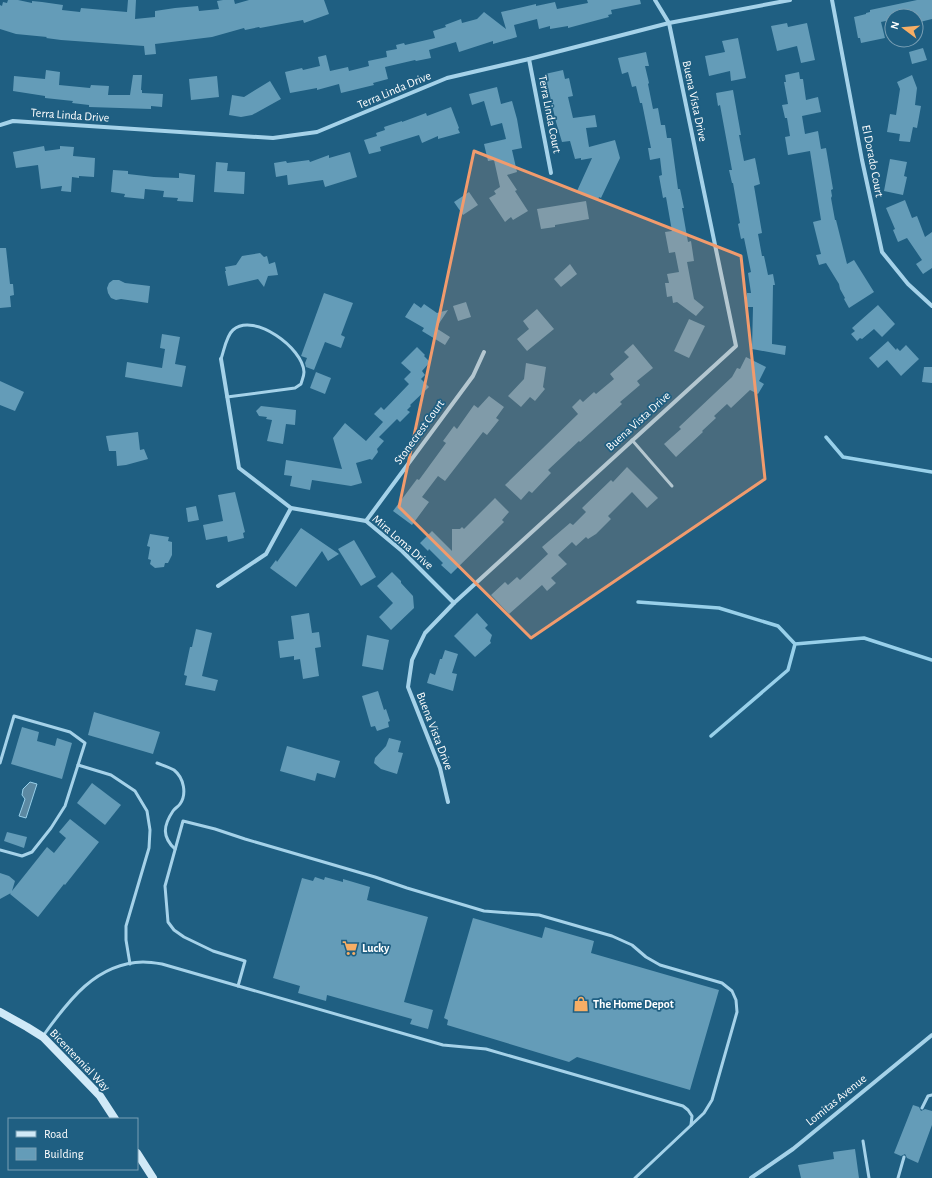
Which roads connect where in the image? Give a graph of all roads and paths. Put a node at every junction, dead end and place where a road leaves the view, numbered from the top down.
1 (655, 0) edge
2 (790, 0) edge
3 (832, 0) edge
4 (669, 23) junction
5 (529, 59) junction
6 (0, 125) edge
7 (551, 173) dead end
8 (932, 306) edge
9 (484, 352) dead end
10 (221, 359) joint
11 (227, 397) junction
12 (632, 440) junction
13 (672, 486) dead end
14 (292, 508) junction
15 (366, 521) junction
16 (218, 586) dead end
17 (454, 603) junction
18 (157, 762) dead end
19 (0, 763) edge
20 (78, 765) junction
21 (448, 802) dead end
22 (0, 850) edge
23 (175, 850) junction
24 (130, 964) junction
25 (238, 986) junction
26 (0, 1012) edge
27 (932, 1035) edge
28 (42, 1037) junction
29 (932, 1095) edge
30 (922, 1108) dead end
31 (114, 1118) edge
32 (690, 1127) junction
33 (863, 1141) dead end
34 (138, 1155) edge
35 (904, 1157) dead end
36 (153, 1178) edge
37 (635, 1178) edge
38 (751, 1178) edge
39 (869, 1178) edge
40 (898, 1178) edge

1 - 4 street, Buena Vista Drive
2 - 4 street, Terra Linda Drive
3 - 8 street, El Dorado Court
4 - 5 street, Terra Linda Drive
4 - 12 street, Buena Vista Drive
5 - 6 street, Terra Linda Drive
5 - 7 street, Terra Linda Court
9 - 15 street, Stonecrest Court
10 - 11 street, Mira Loma Drive
10 - 11 lane
11 - 14 street, Mira Loma Drive
12 - 13 lane
12 - 17 street, Buena Vista Drive
14 - 15 street, Mira Loma Drive
14 - 16 street
15 - 17 street, Mira Loma Drive
17 - 21 street, Buena Vista Drive
18 - 23 lane
19 - 20 lane
20 - 22 lane
20 - 24 lane
23 - 25 lane
23 - 32 lane
24 - 25 lane
24 - 28 lane
25 - 32 lane
26 - 28 main road, Bicentennial Way
27 - 38 street, Lomitas Avenue
28 - 31 main road, Bicentennial Way
29 - 30 lane
32 - 37 lane
33 - 39 lane
34 - 36 main road
35 - 40 lane

